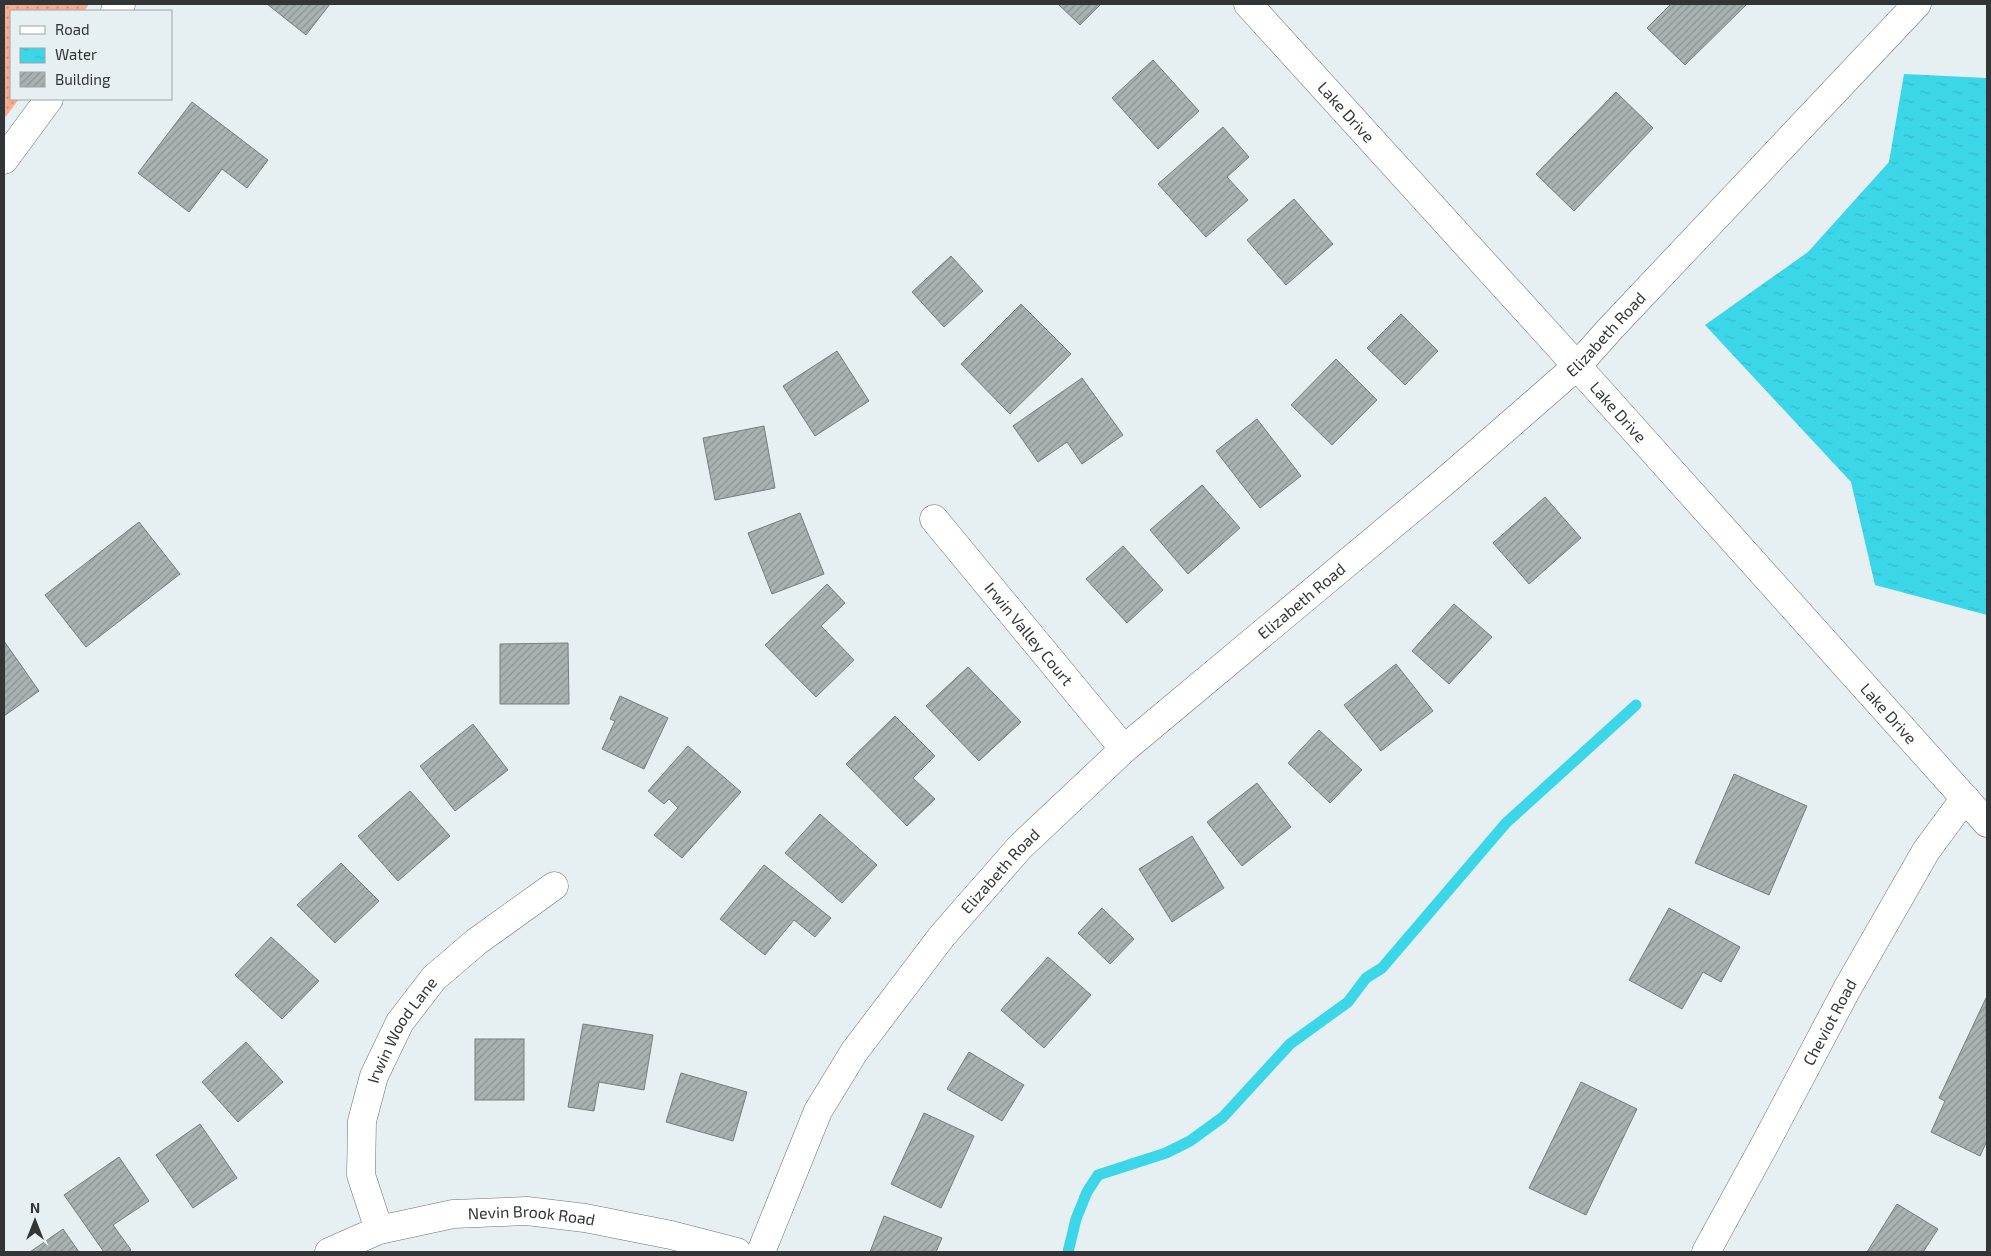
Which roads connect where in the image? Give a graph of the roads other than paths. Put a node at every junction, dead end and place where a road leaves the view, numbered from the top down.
1 (1248, 4) edge
2 (1918, 4) edge
3 (48, 100) edge
4 (4, 160) edge
5 (1577, 366) junction
6 (934, 519) dead end
7 (1124, 749) junction
8 (1965, 798) junction
9 (1987, 823) edge
10 (554, 886) dead end
11 (379, 1230) junction
12 (329, 1252) edge
13 (736, 1252) edge
14 (761, 1252) edge
15 (1706, 1252) edge

1 - 5 street, Lake Drive
2 - 5 street, Elizabeth Road
3 - 4 street
5 - 7 street, Elizabeth Road
5 - 8 street, Lake Drive
6 - 7 street, Irwin Valley Court
7 - 14 street, Elizabeth Road
8 - 9 street, Lake Drive
8 - 15 street, Cheviot Road
10 - 11 street, Irwin Wood Lane
11 - 12 street, Nevin Brook Road
11 - 13 street, Nevin Brook Road

